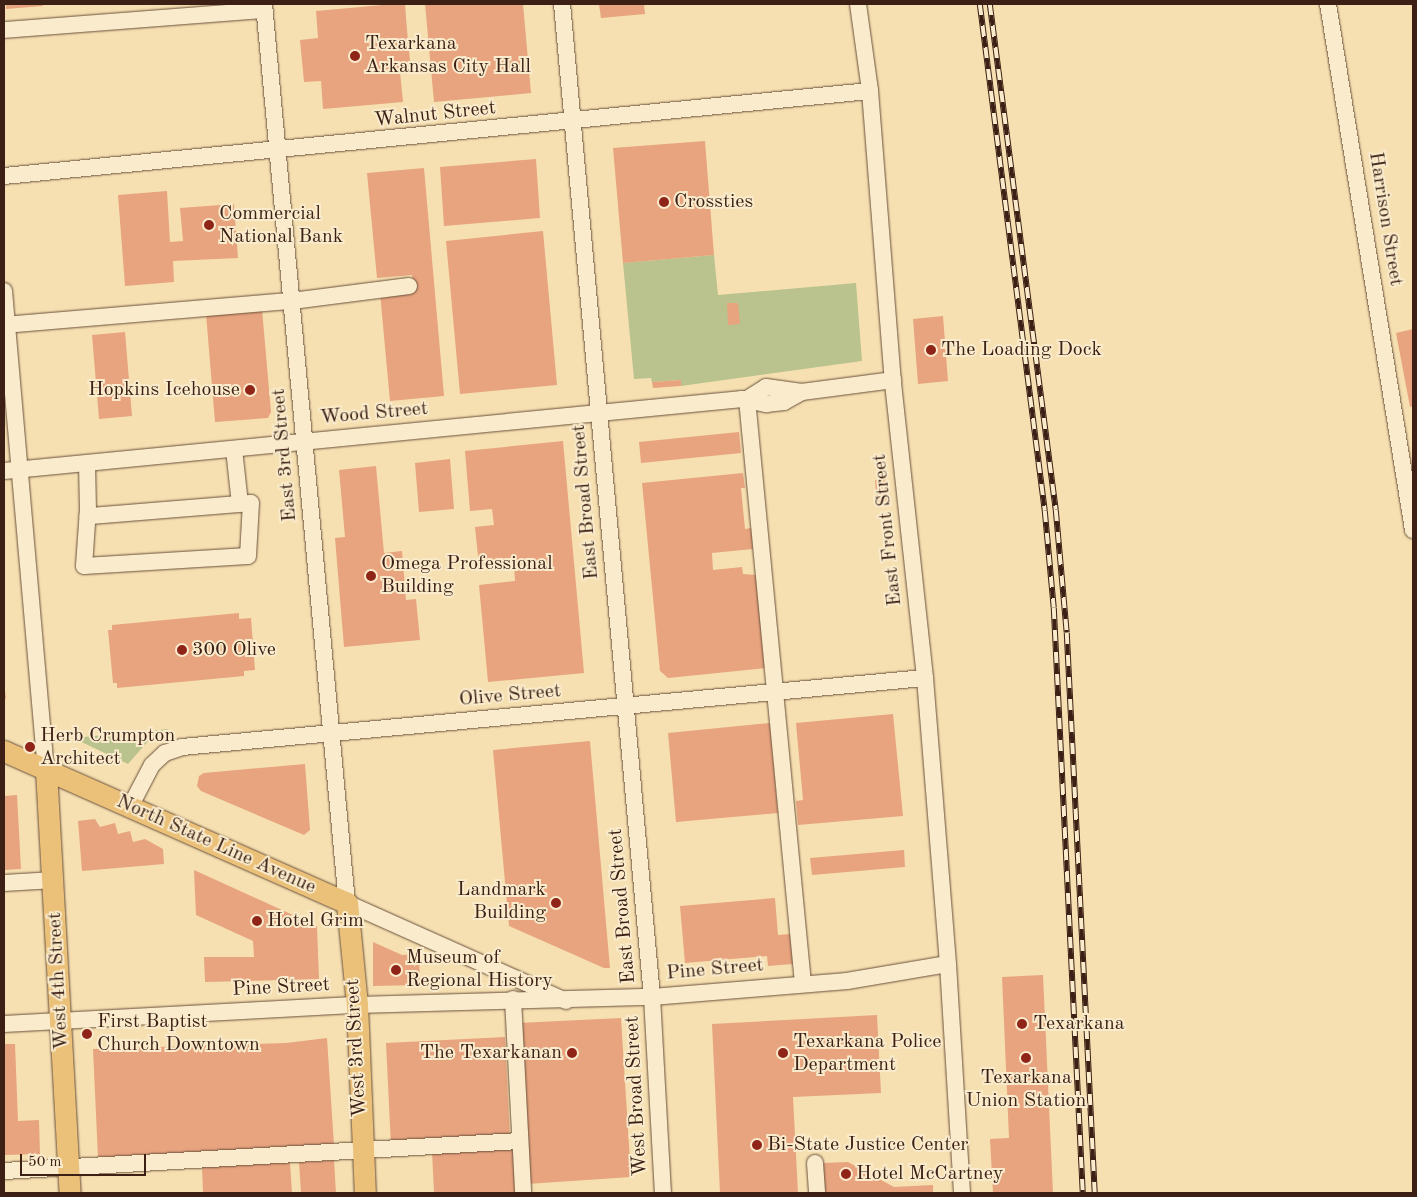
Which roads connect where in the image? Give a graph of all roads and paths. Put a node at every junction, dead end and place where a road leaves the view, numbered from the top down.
1 (562, 4) edge
2 (858, 4) edge
3 (1328, 4) edge
4 (264, 7) edge
5 (4, 30) edge
6 (870, 91) junction
7 (571, 123) junction
8 (278, 151) junction
9 (4, 176) edge
10 (410, 286) dead end
11 (4, 291) edge
12 (292, 301) junction
13 (5, 325) edge
14 (893, 380) junction
15 (747, 399) junction
16 (600, 414) junction
17 (306, 442) junction
18 (234, 449) junction
19 (87, 464) junction
20 (21, 470) junction
21 (4, 471) edge
22 (240, 504) junction
23 (88, 516) junction
24 (1413, 530) edge
25 (924, 678) junction
26 (775, 693) junction
27 (626, 708) junction
28 (331, 732) junction
29 (4, 750) edge
30 (46, 770) junction
31 (130, 807) junction
32 (54, 880) junction
33 (4, 883) edge
34 (347, 904) junction
35 (948, 964) junction
36 (802, 984) junction
37 (652, 997) junction
38 (513, 999) junction
39 (566, 1001) junction
40 (356, 1005) junction
41 (61, 1021) junction
42 (4, 1024) edge
43 (520, 1141) junction
44 (362, 1151) junction
45 (815, 1163) dead end
46 (68, 1166) junction
47 (4, 1171) edge
48 (70, 1193) edge
49 (364, 1193) edge
50 (523, 1193) edge
51 (663, 1193) edge
52 (817, 1193) edge
53 (962, 1193) edge

1 - 7 street, East Broad Street
2 - 6 street, East Front Street
3 - 24 street, Harrison Street
4 - 5 street
4 - 8 street, East 3rd Street
6 - 7 street, Walnut Street
6 - 14 street, East Front Street
7 - 8 street, Walnut Street
7 - 16 street, East Broad Street
8 - 9 street, Walnut Street
8 - 12 street, East 3rd Street
10 - 12 street
11 - 13 street
12 - 13 street
12 - 17 street, East 3rd Street
13 - 20 street
14 - 15 street, Wood Street
14 - 25 street, East Front Street
15 - 16 street, Wood Street
15 - 26 street
16 - 17 street, Wood Street
16 - 27 street, East Broad Street
17 - 18 street, Wood Street
17 - 28 street, East 3rd Street
18 - 19 street, Wood Street
18 - 22 street
19 - 20 street, Wood Street
19 - 23 street
20 - 21 street, Wood Street
20 - 30 street
22 - 23 street
22 - 23 street
25 - 26 street, Olive Street
25 - 35 street, East Front Street
26 - 27 street, Olive Street
26 - 36 street
27 - 28 street, Olive Street
27 - 37 street, East Broad Street
28 - 31 street, Olive Street
28 - 34 street, East 3rd Street
29 - 30 main road, North State Line Avenue
30 - 31 main road, North State Line Avenue
30 - 32 main road, West 4th Street
31 - 34 main road, North State Line Avenue
32 - 33 street
32 - 41 main road, West 4th Street
34 - 39 street, North State Line Avenue
34 - 40 main road, West 3rd Street
35 - 36 street, Pine Street
35 - 53 street, East Front Street
36 - 37 street, Pine Street
37 - 39 street, Pine Street
37 - 51 street, West Broad Street
38 - 39 street, Pine Street
38 - 40 street, Pine Street
38 - 43 street
40 - 41 street, Pine Street
40 - 44 main road, West 3rd Street
41 - 42 street, Pine Street
41 - 46 main road, West 4th Street
43 - 44 street
43 - 50 street
44 - 46 street
44 - 49 main road, West 3rd Street
45 - 52 street
46 - 47 street
46 - 48 main road, West 4th Street

